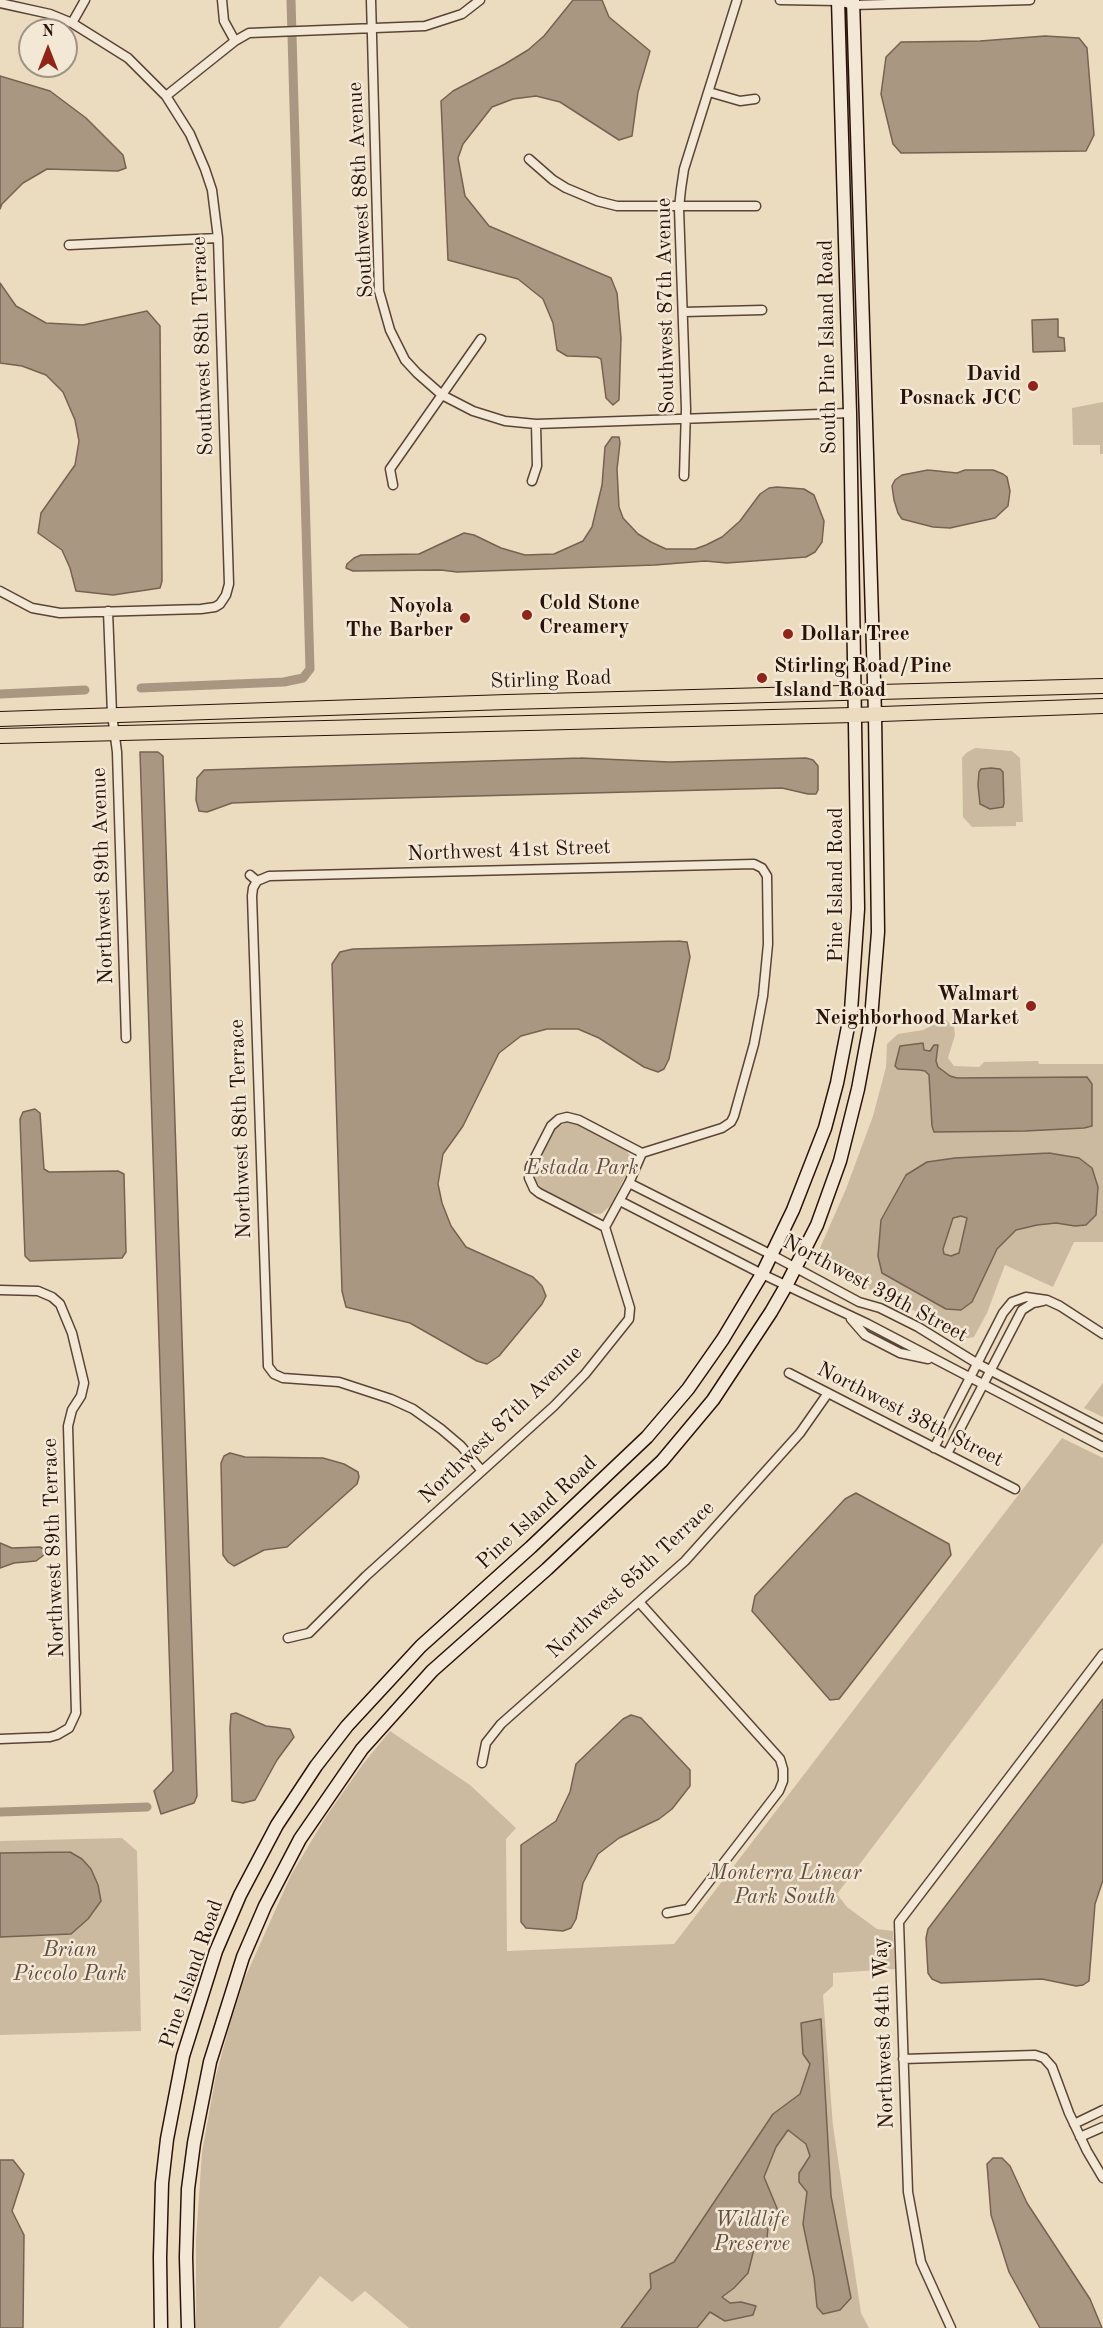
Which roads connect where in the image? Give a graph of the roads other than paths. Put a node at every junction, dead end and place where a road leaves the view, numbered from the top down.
1 (85, 0) edge
2 (222, 0) edge
3 (372, 0) edge
4 (480, 0) edge
5 (737, 0) edge
6 (780, 0) edge
7 (838, 0) edge
8 (1030, 0) edge
9 (0, 3) edge
10 (853, 3) edge
11 (60, 18) edge
12 (75, 18) edge
13 (78, 27) edge
14 (372, 29) junction
15 (235, 41) junction
16 (709, 92) junction
17 (166, 96) junction
18 (755, 99) dead end
19 (529, 159) dead end
20 (756, 206) dead end
21 (679, 207) junction
22 (218, 237) junction
23 (69, 245) dead end
24 (762, 310) dead end
25 (683, 312) junction
26 (481, 339) dead end
27 (442, 395) junction
28 (849, 413) junction
29 (686, 418) junction
30 (536, 424) junction
31 (684, 476) dead end
32 (532, 481) dead end
33 (393, 485) dead end
34 (0, 591) edge
35 (108, 611) junction
36 (1103, 686) edge
37 (874, 692) junction
38 (854, 693) junction
39 (507, 702) junction
40 (1103, 706) edge
41 (112, 714) junction
42 (875, 714) junction
43 (854, 715) junction
44 (0, 719) edge
45 (509, 723) junction
46 (115, 732) junction
47 (0, 736) edge
48 (254, 878) joint
49 (126, 1038) dead end
50 (642, 1153) junction
51 (629, 1183) junction
52 (620, 1201) junction
53 (605, 1227) junction
54 (772, 1255) junction
55 (795, 1267) junction
56 (762, 1275) junction
57 (786, 1286) junction
58 (0, 1290) edge
59 (1047, 1300) junction
60 (1103, 1334) edge
61 (978, 1364) junction
62 (990, 1370) junction
63 (789, 1373) dead end
64 (970, 1377) junction
65 (983, 1384) junction
66 (828, 1392) junction
67 (1103, 1429) edge
68 (1103, 1447) edge
69 (934, 1448) junction
70 (947, 1455) junction
71 (482, 1471) junction
72 (1015, 1489) dead end
73 (639, 1602) junction
74 (288, 1638) dead end
75 (1103, 1654) edge
76 (0, 1739) edge
77 (482, 1763) dead end
78 (668, 1913) dead end
79 (903, 2059) junction
80 (1103, 2110) edge
81 (1074, 2124) junction
82 (1103, 2127) edge
83 (1080, 2137) junction
84 (1103, 2178) edge
85 (162, 2328) edge
86 (188, 2328) edge
87 (951, 2328) edge

1 - 12 street
2 - 15 street
3 - 14 street, Southwest 88th Avenue
4 - 14 street
5 - 16 street, Southwest 87th Avenue
6 - 7 street
7 - 10 street
7 - 28 main road, South Pine Island Road
8 - 10 street
9 - 11 street, Southwest 88th Terrace
10 - 37 main road, South Pine Island Road
13 - 17 street, Southwest 88th Terrace
14 - 15 street
14 - 27 street, Southwest 88th Avenue
15 - 17 street
16 - 18 street
16 - 21 street, Southwest 87th Avenue
17 - 22 street, Southwest 88th Terrace
19 - 21 street
20 - 21 street
21 - 25 street, Southwest 87th Avenue
22 - 23 street
22 - 35 street, Southwest 88th Terrace
24 - 25 street
25 - 29 street, Southwest 87th Avenue
26 - 27 street
27 - 30 street, Southwest 88th Avenue
27 - 33 street
28 - 29 street, Southwest 88th Avenue
28 - 38 main road, South Pine Island Road
29 - 30 street, Southwest 88th Avenue
29 - 31 street, Southwest 87th Avenue
30 - 32 street
34 - 35 street
35 - 41 street, Northwest 89th Avenue
36 - 37 main road, Stirling Road
37 - 38 main road, Stirling Road
37 - 42 main road, Pine Island Road
38 - 39 main road, Stirling Road
38 - 43 main road, Pine Island Road
39 - 41 main road, Stirling Road
39 - 45 main road
40 - 42 main road, Stirling Road
41 - 44 main road, Stirling Road
41 - 46 street, Northwest 89th Avenue
42 - 43 main road, Stirling Road
42 - 55 main road, Pine Island Road
43 - 45 main road, Stirling Road
43 - 54 main road, Pine Island Road
45 - 46 main road, Stirling Road
46 - 47 main road, Stirling Road
46 - 49 street, Northwest 89th Avenue
48 - 50 street, Northwest 41st Street
48 - 71 street, Northwest 88th Terrace
50 - 51 street
50 - 53 street
51 - 52 street
51 - 54 street, Northwest 39th Street
52 - 53 street
52 - 56 street, Northwest 39th Street
53 - 71 street, Northwest 87th Avenue
54 - 55 street, Northwest 39th Street
54 - 56 main road, Pine Island Road
55 - 57 main road, Pine Island Road
55 - 61 street, Northwest 39th Street
56 - 57 street, Northwest 39th Street
56 - 85 main road, Pine Island Road
57 - 64 street, Northwest 39th Street
57 - 86 main road, Pine Island Road
58 - 76 street, Northwest 89th Terrace
59 - 60 street
59 - 61 street
59 - 62 street
61 - 62 street, Northwest 39th Street
61 - 64 street
62 - 65 street
62 - 67 street, Northwest 39th Street
63 - 66 street, Northwest 38th Street
64 - 65 street, Northwest 39th Street
64 - 69 street
65 - 68 street, Northwest 39th Street
65 - 70 street
66 - 69 street, Northwest 38th Street
66 - 73 street, Northwest 85th Terrace
69 - 70 street, Northwest 38th Street
70 - 72 street, Northwest 38th Street
71 - 74 street, Northwest 87th Avenue
73 - 77 street, Northwest 85th Terrace
73 - 78 street
75 - 79 street, Northwest 84th Way
79 - 81 street
79 - 87 street, Northwest 84th Way
80 - 81 street
81 - 83 street
82 - 83 street
83 - 84 street

